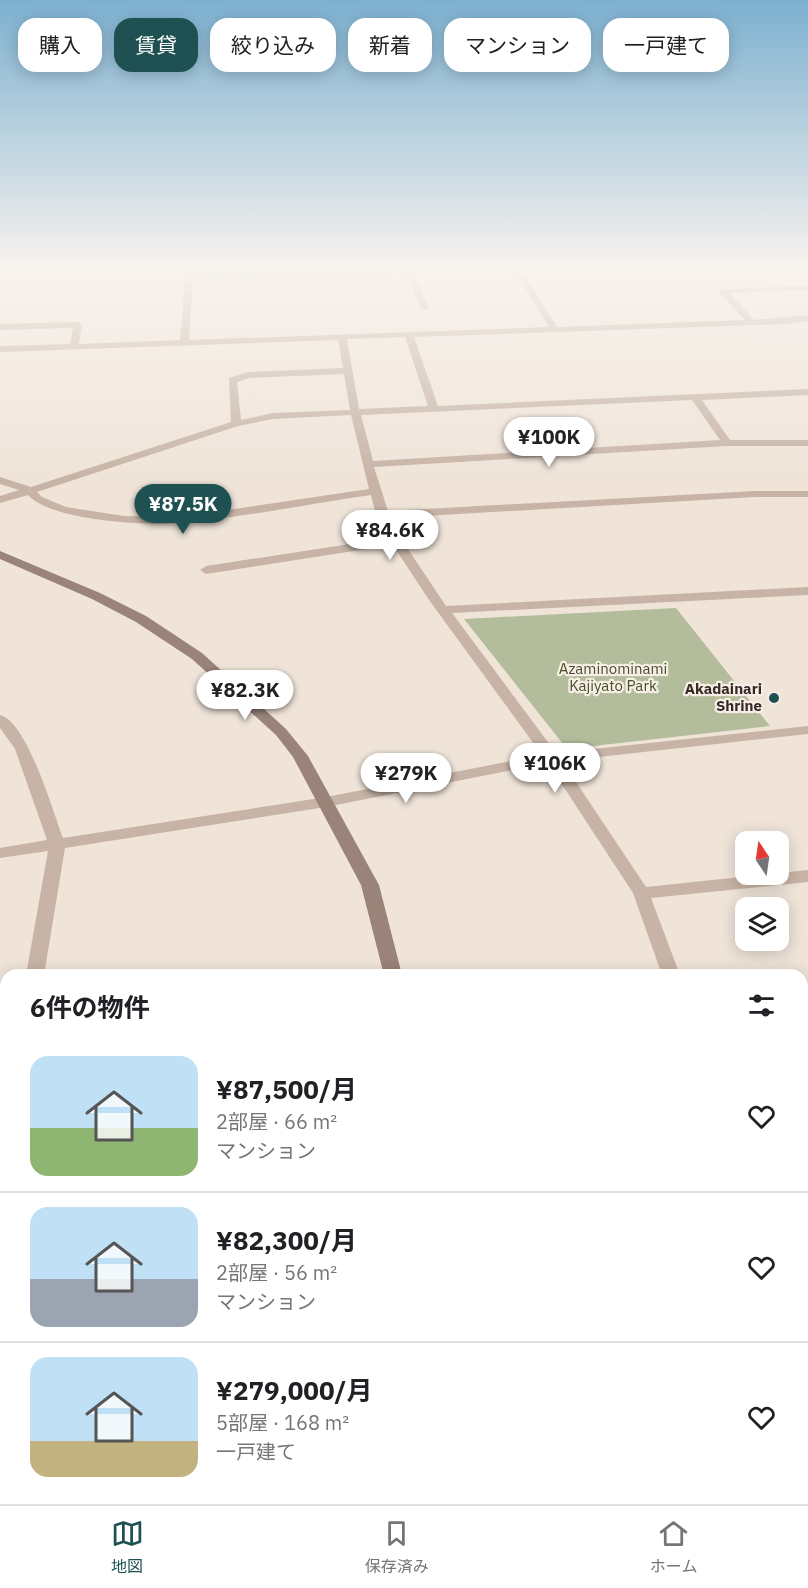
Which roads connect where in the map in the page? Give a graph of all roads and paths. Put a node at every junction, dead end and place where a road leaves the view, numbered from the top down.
1 (76, 338) edge
2 (184, 338) edge
3 (305, 338) edge
4 (342, 338) edge
5 (410, 338) edge
6 (184, 342) junction
7 (74, 346) junction
8 (0, 350) edge
9 (347, 371) junction
10 (808, 392) edge
11 (695, 397) junction
12 (434, 408) junction
13 (355, 412) junction
14 (236, 424) junction
15 (727, 443) junction
16 (808, 443) edge
17 (370, 464) junction
18 (0, 480) edge
19 (30, 490) junction
20 (375, 492) junction
21 (808, 494) edge
22 (0, 500) edge
23 (382, 515) junction
24 (395, 541) junction
25 (0, 555) edge
26 (206, 570) dead end
27 (808, 591) edge
28 (444, 610) junction
29 (0, 719) edge
30 (808, 730) edge
31 (552, 758) junction
32 (326, 802) junction
33 (57, 844) junction
34 (0, 853) edge
35 (808, 876) edge
36 (640, 893) junction
37 (36, 969) edge
38 (391, 969) edge
39 (669, 969) edge

1 - 7 street
2 - 6 street
3 - 6 street
4 - 9 street
5 - 12 street
6 - 7 street
7 - 8 street
9 - 13 street
9 - 14 street
10 - 11 street
11 - 12 street
11 - 15 street
12 - 13 street
13 - 14 street
13 - 17 street
14 - 19 street
15 - 16 street
15 - 17 street
17 - 20 street
18 - 19 street
19 - 20 street
19 - 22 street
20 - 23 street
21 - 23 street
23 - 24 street
24 - 26 street
24 - 28 street
25 - 32 street
27 - 28 street
28 - 31 street
29 - 33 street
30 - 31 street
31 - 32 street
31 - 36 street
32 - 33 street
32 - 38 street
33 - 34 street
33 - 37 street
35 - 36 street
36 - 39 street

